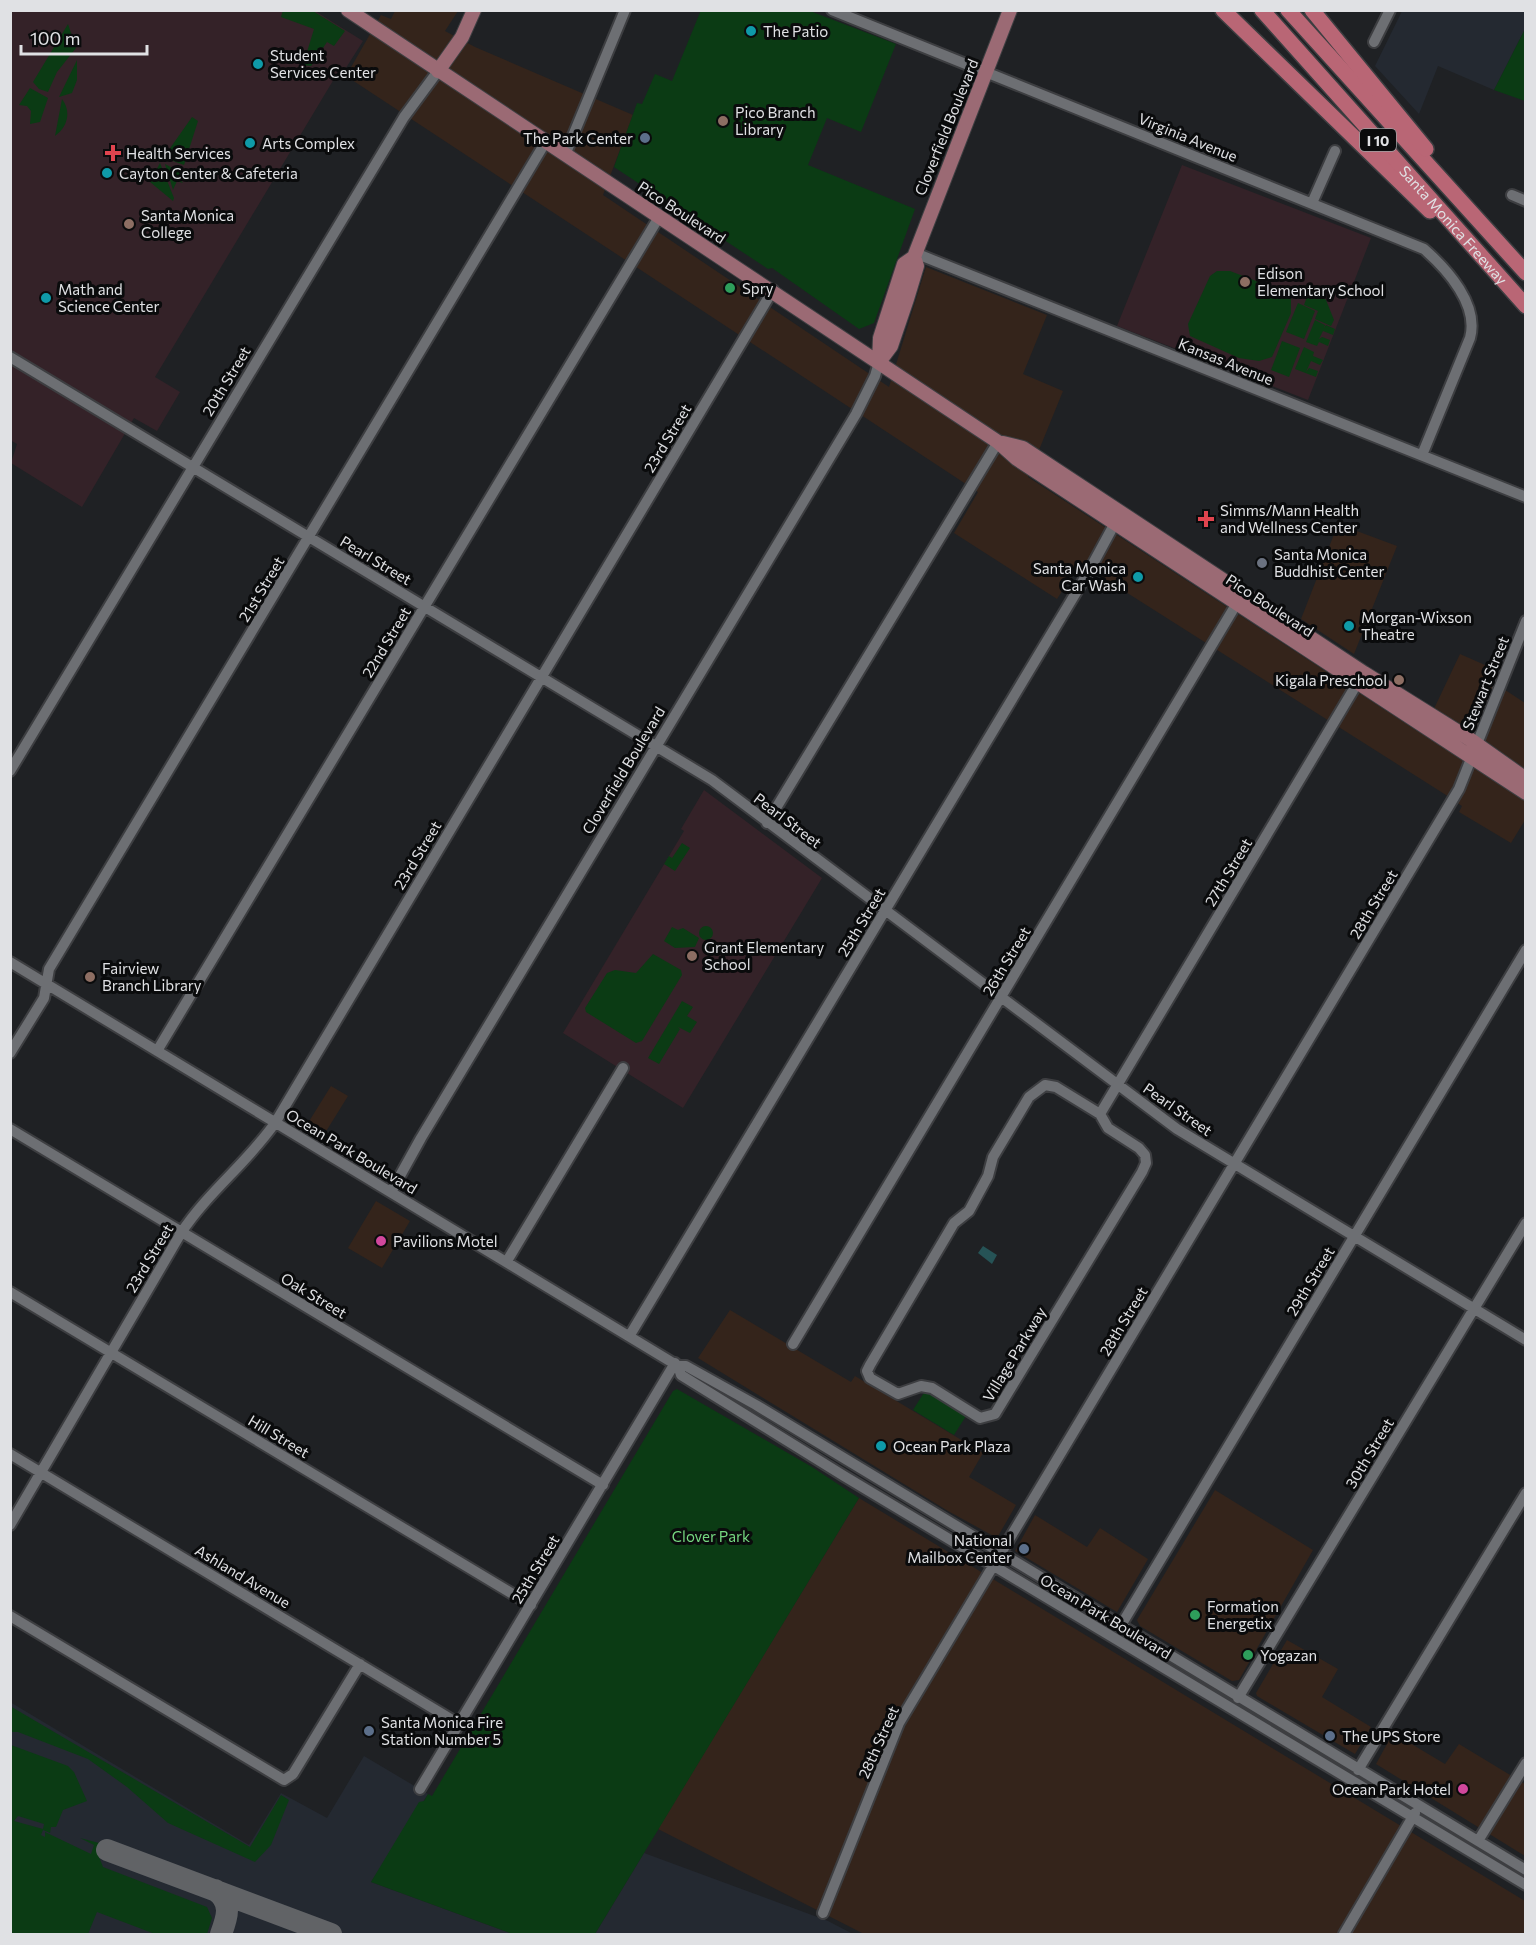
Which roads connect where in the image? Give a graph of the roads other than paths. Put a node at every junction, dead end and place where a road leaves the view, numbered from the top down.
1 (348, 10) edge
2 (474, 10) edge
3 (625, 10) edge
4 (832, 10) edge
5 (1010, 10) edge
6 (1223, 10) edge
7 (1262, 10) edge
8 (1288, 10) edge
9 (1312, 10) edge
10 (1390, 10) edge
11 (1374, 42) dead end
12 (438, 71) junction
13 (986, 73) junction
14 (545, 143) junction
15 (1335, 151) dead end
16 (565, 155) junction
17 (1512, 195) dead end
18 (1526, 201) edge
19 (1312, 203) junction
20 (659, 217) junction
21 (1481, 224) junction
22 (915, 255) junction
23 (1494, 270) junction
24 (1526, 273) edge
25 (772, 290) junction
26 (1526, 306) edge
27 (10, 357) edge
28 (879, 362) junction
29 (998, 442) junction
30 (1422, 455) junction
31 (194, 467) junction
32 (1526, 497) edge
33 (1116, 516) junction
34 (309, 537) junction
35 (1240, 598) junction
36 (424, 607) junction
37 (1526, 621) edge
38 (541, 677) junction
39 (1361, 678) junction
40 (656, 747) junction
41 (1474, 750) junction
42 (10, 771) edge
43 (1526, 779) edge
44 (1526, 793) edge
45 (767, 823) junction
46 (884, 912) junction
47 (1526, 950) edge
48 (10, 962) edge
49 (46, 983) junction
50 (1001, 998) junction
51 (157, 1051) junction
52 (10, 1053) edge
53 (623, 1068) dead end
54 (1118, 1085) junction
55 (1100, 1114) junction
56 (275, 1123) junction
57 (10, 1129) edge
58 (1235, 1164) junction
59 (391, 1192) junction
60 (1526, 1223) edge
61 (181, 1233) junction
62 (1354, 1237) junction
63 (507, 1261) junction
64 (10, 1292) edge
65 (1474, 1309) junction
66 (630, 1335) junction
67 (1526, 1340) edge
68 (793, 1344) dead end
69 (110, 1352) junction
70 (676, 1364) junction
71 (10, 1454) edge
72 (39, 1471) junction
73 (603, 1485) junction
74 (1526, 1493) edge
75 (10, 1514) edge
76 (10, 1525) edge
77 (1002, 1556) junction
78 (995, 1566) junction
79 (531, 1605) junction
80 (10, 1616) edge
81 (1120, 1627) junction
82 (360, 1664) junction
83 (1238, 1698) junction
84 (459, 1724) junction
85 (1526, 1763) edge
86 (1358, 1770) junction
87 (420, 1790) dead end
88 (1419, 1805) junction
89 (1413, 1817) junction
90 (1478, 1841) junction
91 (1526, 1870) edge
92 (1526, 1885) edge
93 (823, 1913) dead end
94 (1344, 1935) edge

1 - 12 main road, Pico Boulevard
2 - 12 main road, 20th Street
3 - 16 street
4 - 13 street, Virginia Avenue
5 - 13 main road, Cloverfield Boulevard
6 - 23 highway
7 - 23 highway, Santa Monica Freeway / I 10
8 - 21 highway, Santa Monica Freeway / I 10
9 - 21 highway
10 - 11 street
12 - 14 main road, Pico Boulevard
12 - 31 street, 20th Street
13 - 19 street, Virginia Avenue
13 - 22 main road, Cloverfield Boulevard
14 - 16 main road, Pico Boulevard
14 - 34 street, 21st Street
15 - 19 street
16 - 20 main road, Pico Boulevard
17 - 18 street
19 - 30 street, Virginia Avenue
20 - 25 main road, Pico Boulevard
20 - 36 street, 22nd Street
21 - 24 highway, Santa Monica Freeway / I 10
22 - 28 main road, Cloverfield Boulevard
22 - 30 street, Kansas Avenue
23 - 26 highway, Santa Monica Freeway / I 10
25 - 28 main road, Pico Boulevard
25 - 38 street, 23rd Street
27 - 31 street, Pearl Street
28 - 29 main road, Pico Boulevard
28 - 40 street, Cloverfield Boulevard
29 - 33 main road, Pico Boulevard
29 - 45 street
30 - 32 street, Kansas Avenue
31 - 34 street, Pearl Street
31 - 42 street, 20th Street
33 - 35 main road, Pico Boulevard
33 - 46 street, 25th Street
34 - 36 street, Pearl Street
34 - 49 street, 21st Street
35 - 39 main road, Pico Boulevard
35 - 50 street, 26th Street
36 - 38 street, Pearl Street
36 - 51 street, 22nd Street
37 - 41 street, Stewart Street
38 - 40 street, Pearl Street
38 - 56 street, 23rd Street
39 - 41 main road, Pico Boulevard
39 - 54 street, 27th Street
40 - 45 street, Pearl Street
40 - 59 street, Cloverfield Boulevard
41 - 43 main road, Pico Boulevard
41 - 44 main road, Pico Boulevard
41 - 58 street, 28th Street
45 - 46 street, Pearl Street
46 - 50 street, Pearl Street
46 - 66 street, 25th Street
47 - 62 street, 29th Street
48 - 49 street, Ocean Park Boulevard
49 - 51 street, Ocean Park Boulevard
49 - 52 street, 21st Street
50 - 54 street, Pearl Street
50 - 68 street, 26th Street
51 - 56 street, Ocean Park Boulevard
53 - 63 street
54 - 55 street, 27th Street
54 - 58 street, Pearl Street
55 - 55 street, Village Parkway
56 - 59 street, Ocean Park Boulevard
56 - 61 street, 23rd Street
57 - 61 street, Oak Street
58 - 62 street, Pearl Street
58 - 77 street, 28th Street
59 - 63 street, Ocean Park Boulevard
60 - 65 street, 30th Street
61 - 69 street, 23rd Street
61 - 73 street, Oak Street
62 - 65 street, Pearl Street
62 - 81 street, 29th Street
63 - 66 street, Ocean Park Boulevard
64 - 69 street, Hill Street
65 - 67 street, Pearl Street
65 - 83 street, 30th Street
66 - 70 street, Ocean Park Boulevard
69 - 72 street, 23rd Street
69 - 79 street, Hill Street
70 - 73 street, 25th Street
70 - 77 street, Ocean Park Boulevard
70 - 78 street, Ocean Park Boulevard
71 - 72 street, Ashland Avenue
72 - 75 street, 23rd Street
72 - 76 street, 23rd Street
72 - 82 street, Ashland Avenue
73 - 79 street, 25th Street
74 - 86 street
77 - 78 street, 28th Street
77 - 81 street, Ocean Park Boulevard
78 - 89 street, Ocean Park Boulevard
78 - 93 street, 28th Street
79 - 84 street, 25th Street
80 - 82 street
81 - 83 street, Ocean Park Boulevard
82 - 84 street, Ashland Avenue
83 - 86 street, Ocean Park Boulevard
84 - 87 street, 25th Street
85 - 90 street
86 - 88 street, Ocean Park Boulevard
88 - 89 street
88 - 90 street, Ocean Park Boulevard
89 - 92 street, Ocean Park Boulevard
89 - 94 street
90 - 91 street, Ocean Park Boulevard

